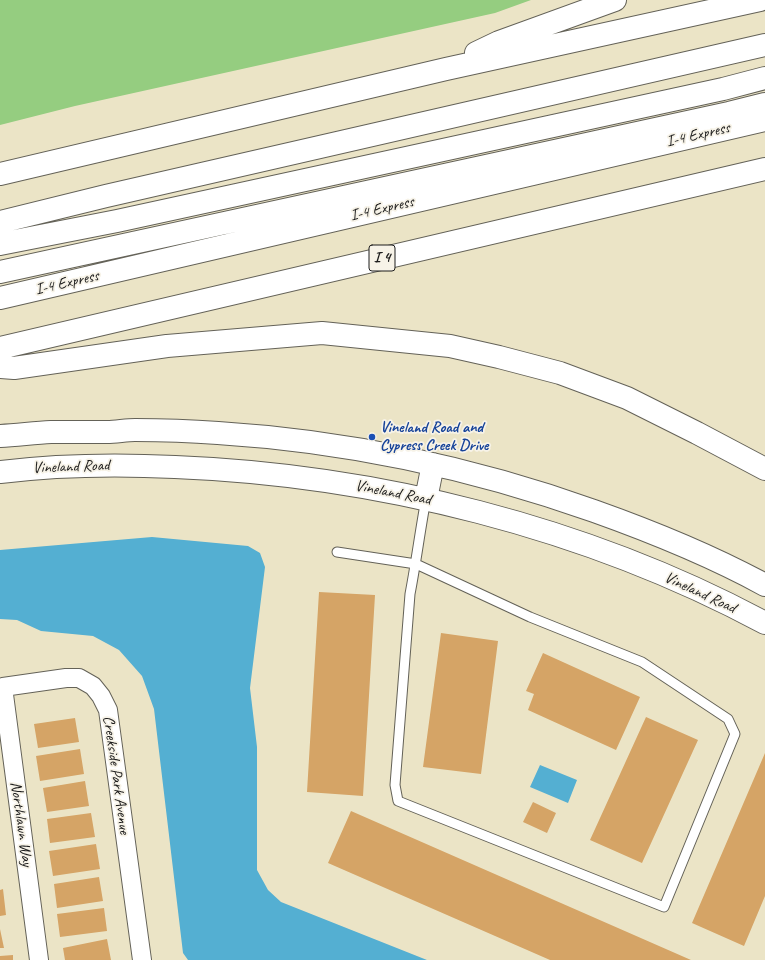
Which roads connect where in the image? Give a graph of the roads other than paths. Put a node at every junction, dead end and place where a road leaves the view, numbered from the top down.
1 (615, 0) edge
2 (760, 0) edge
3 (765, 46) edge
4 (446, 69) junction
5 (765, 78) edge
6 (765, 104) edge
7 (765, 120) edge
8 (765, 169) edge
9 (0, 174) edge
10 (0, 222) edge
11 (0, 244) edge
12 (0, 272) edge
13 (0, 298) edge
14 (0, 348) edge
15 (0, 367) edge
16 (0, 436) edge
17 (433, 464) junction
18 (765, 469) edge
19 (0, 472) edge
20 (426, 499) junction
21 (337, 552) dead end
22 (416, 564) junction
23 (765, 585) edge
24 (765, 623) edge
25 (1, 685) edge
26 (4, 732) edge
27 (40, 960) edge
28 (142, 960) edge

1 - 4 main road
2 - 4 main road
3 - 10 main road
4 - 9 main road
5 - 11 main road
6 - 12 main road
7 - 13 main road, I-4 Express
8 - 14 main road, I 4
15 - 18 main road
16 - 17 main road
17 - 20 main road
17 - 23 main road
19 - 20 main road, Vineland Road
20 - 22 lane
20 - 24 main road, Vineland Road
21 - 22 lane
22 - 22 lane
25 - 26 street, Northlawn Way
25 - 28 street, Creekside Park Avenue
26 - 27 street, Northlawn Way

